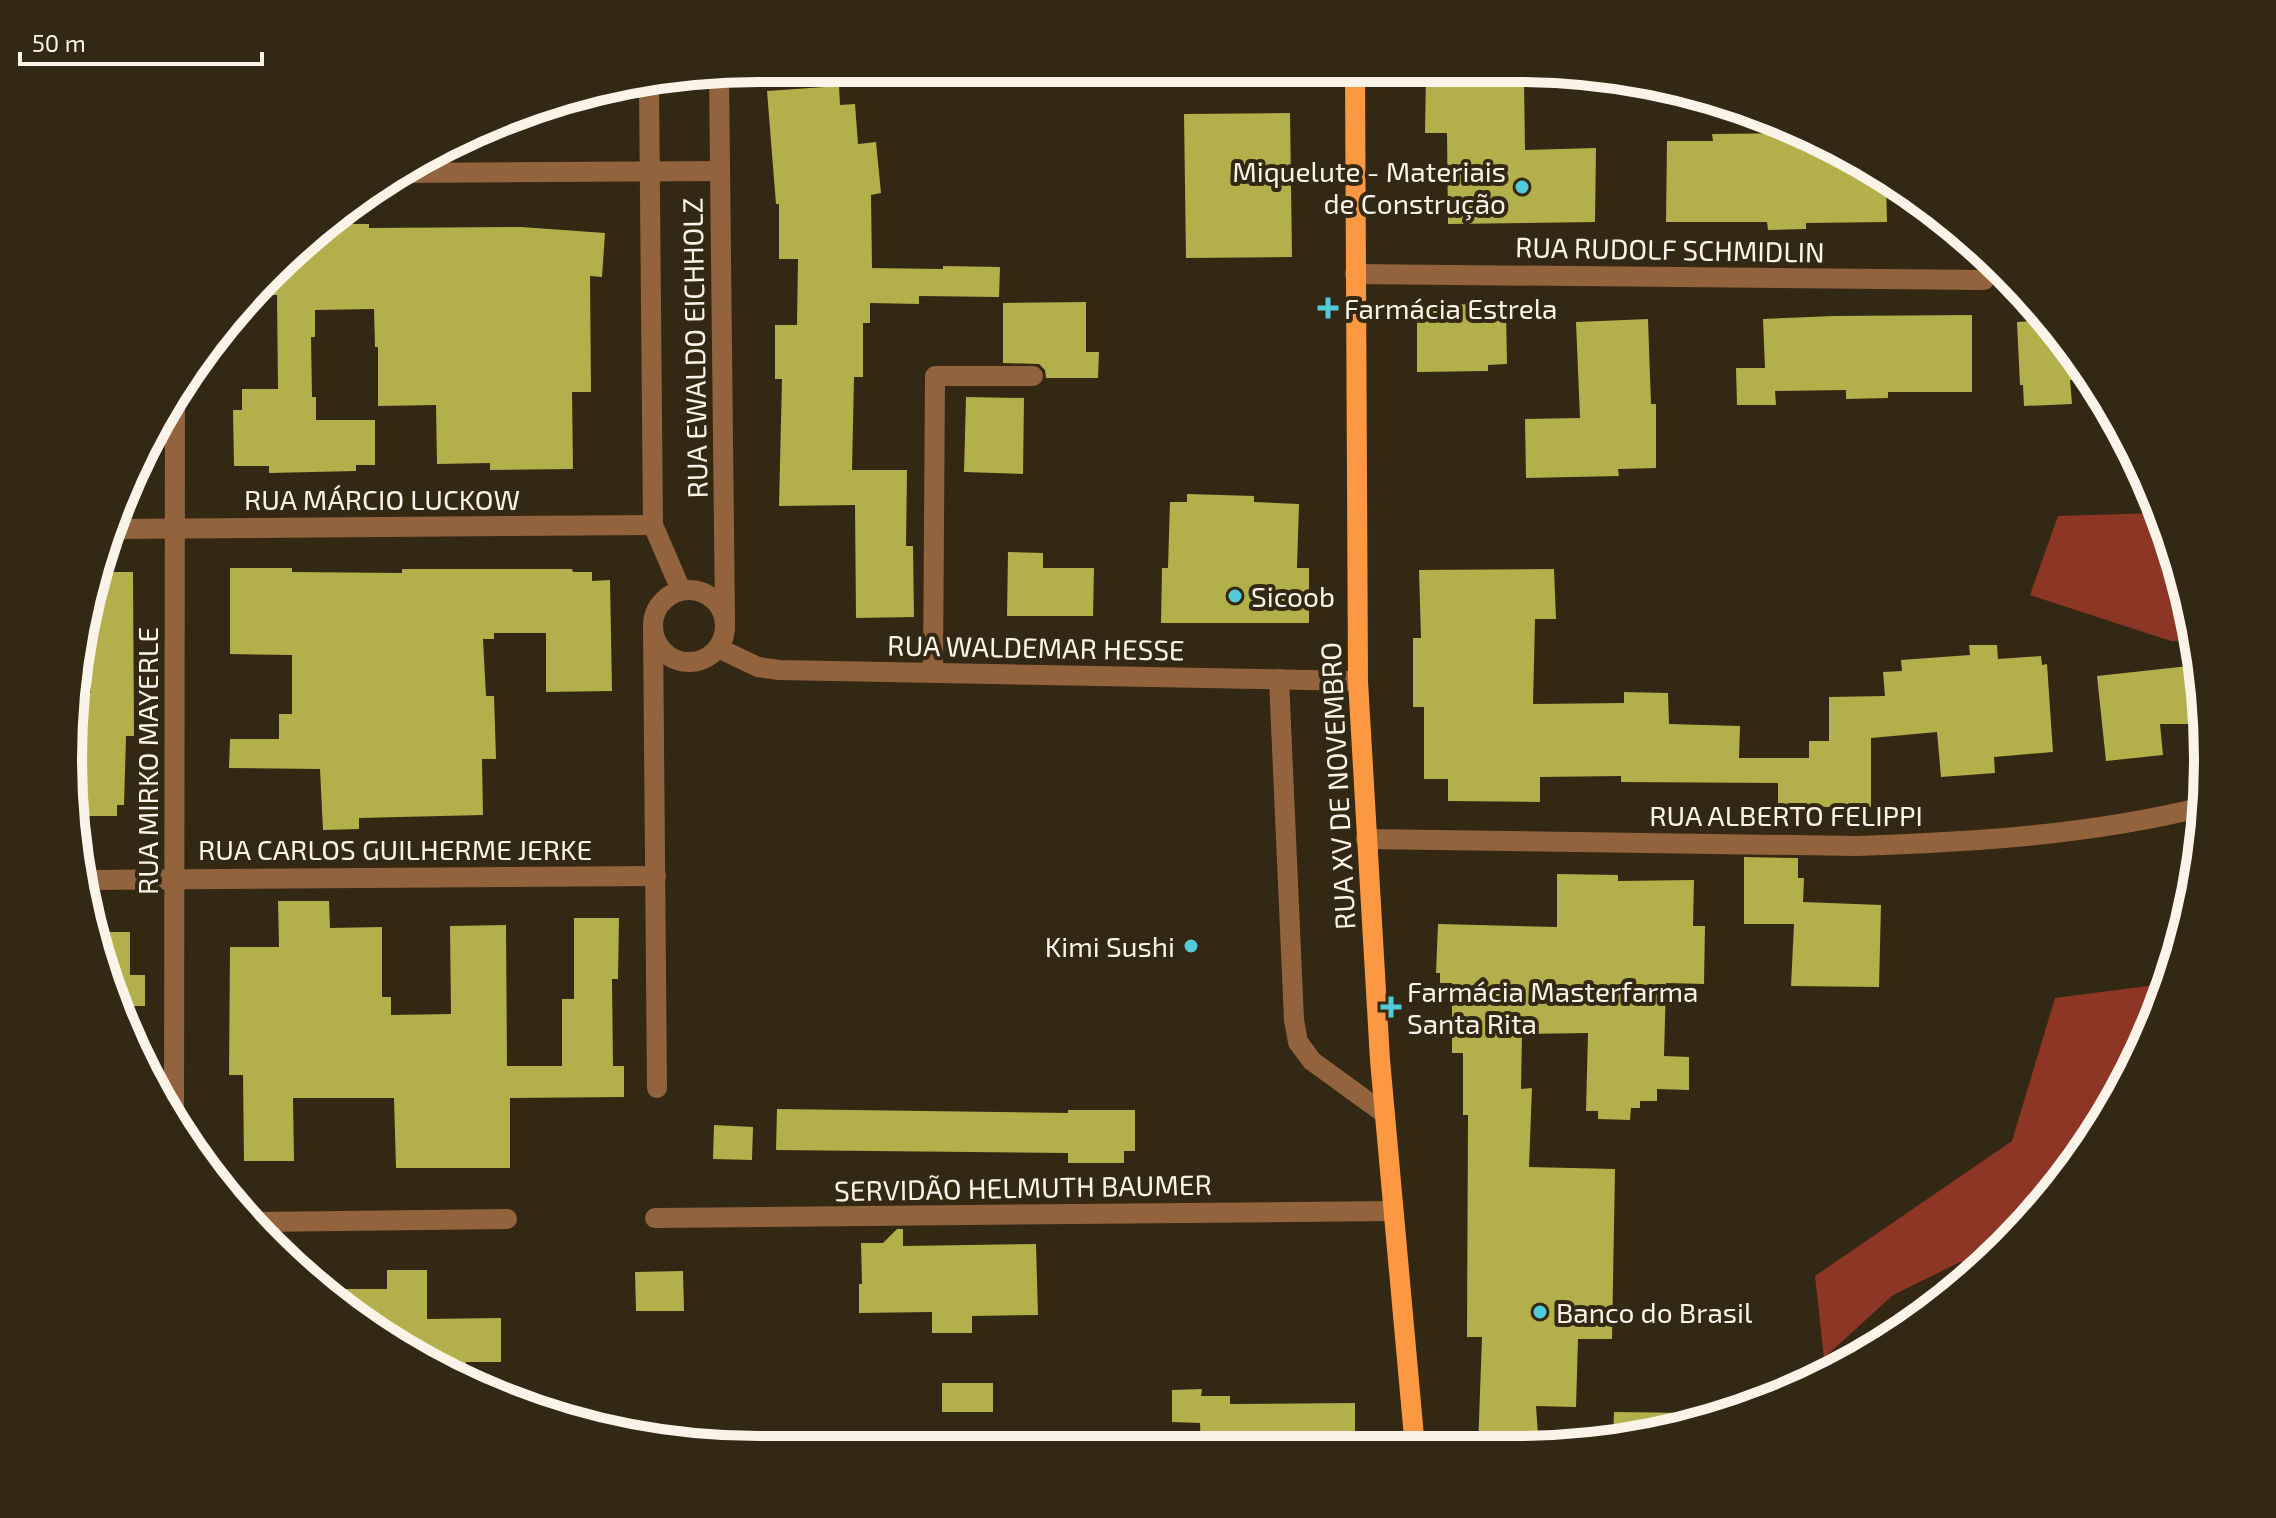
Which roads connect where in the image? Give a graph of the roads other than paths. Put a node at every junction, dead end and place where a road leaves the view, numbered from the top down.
1 (1355, 82) edge
2 (719, 83) edge
3 (649, 91) edge
4 (650, 171) junction
5 (720, 171) junction
6 (420, 173) edge
7 (1355, 274) junction
8 (1984, 280) dead end
9 (1033, 376) dead end
10 (175, 417) edge
11 (653, 525) junction
12 (123, 529) edge
13 (175, 529) junction
14 (681, 590) junction
15 (725, 620) junction
16 (653, 627) junction
17 (718, 648) junction
18 (933, 673) junction
19 (1279, 679) junction
20 (1358, 681) junction
21 (2192, 810) edge
22 (1366, 839) junction
23 (656, 876) junction
24 (175, 879) junction
25 (93, 880) edge
26 (657, 1088) dead end
27 (174, 1100) edge
28 (1385, 1114) junction
29 (1392, 1211) junction
30 (655, 1218) dead end
31 (507, 1219) dead end
32 (265, 1222) edge
33 (1414, 1436) edge

1 - 7 main road, RUA XV DE NOVEMBRO
2 - 5 street, RUA EWALDO EICHHOLZ
3 - 4 street, RUA EWALDO EICHHOLZ
4 - 5 street
4 - 6 street
4 - 11 street, RUA EWALDO EICHHOLZ
5 - 15 street, RUA EWALDO EICHHOLZ
7 - 8 street, RUA RUDOLF SCHMIDLIN
7 - 20 main road, RUA XV DE NOVEMBRO
9 - 18 street
10 - 13 street, RUA MIRKO MAYERLE
11 - 13 street, RUA MÁRCIO LUCKOW
11 - 14 street, RUA EWALDO EICHHOLZ
12 - 13 street, RUA MÁRCIO LUCKOW
13 - 24 street, RUA MIRKO MAYERLE
14 - 15 street
14 - 16 street
15 - 17 street
16 - 17 street
16 - 23 street
17 - 18 street, RUA WALDEMAR HESSE
18 - 19 street, RUA WALDEMAR HESSE
19 - 20 street, RUA WALDEMAR HESSE
19 - 28 street
20 - 22 main road, RUA XV DE NOVEMBRO
21 - 22 street, RUA ALBERTO FELIPPI
22 - 28 main road, RUA XV DE NOVEMBRO
23 - 24 street, RUA CARLOS GUILHERME JERKE
23 - 26 street
24 - 25 street, RUA CARLOS GUILHERME JERKE
24 - 27 street, RUA MIRKO MAYERLE
28 - 29 main road, RUA XV DE NOVEMBRO
29 - 30 street, SERVIDÃO HELMUTH BAUMER
29 - 33 main road, RUA XV DE NOVEMBRO
31 - 32 street

